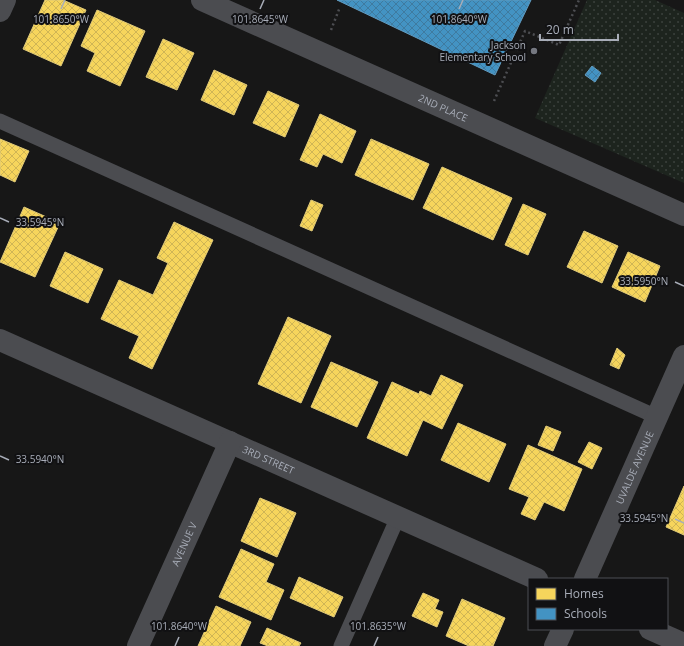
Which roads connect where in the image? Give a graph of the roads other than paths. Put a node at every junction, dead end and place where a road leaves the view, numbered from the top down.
1 (5, 0) edge
2 (202, 0) edge
3 (0, 10) edge
4 (0, 121) edge
5 (684, 215) edge
6 (0, 340) edge
7 (684, 356) edge
8 (657, 417) junction
9 (230, 442) junction
10 (398, 517) junction
11 (535, 578) edge
12 (585, 578) edge
13 (562, 630) edge
14 (652, 630) edge
15 (684, 644) edge
16 (138, 646) edge
17 (341, 646) edge
18 (555, 646) edge

1 - 3 street
2 - 5 street, 2ND PLACE
4 - 8 lane
6 - 9 street, 3RD STREET
7 - 8 street, UVALDE AVENUE
8 - 12 street, UVALDE AVENUE
9 - 10 street, 3RD STREET
9 - 16 street, AVENUE V
10 - 11 street, 3RD STREET
10 - 17 lane
13 - 18 street
14 - 15 street

